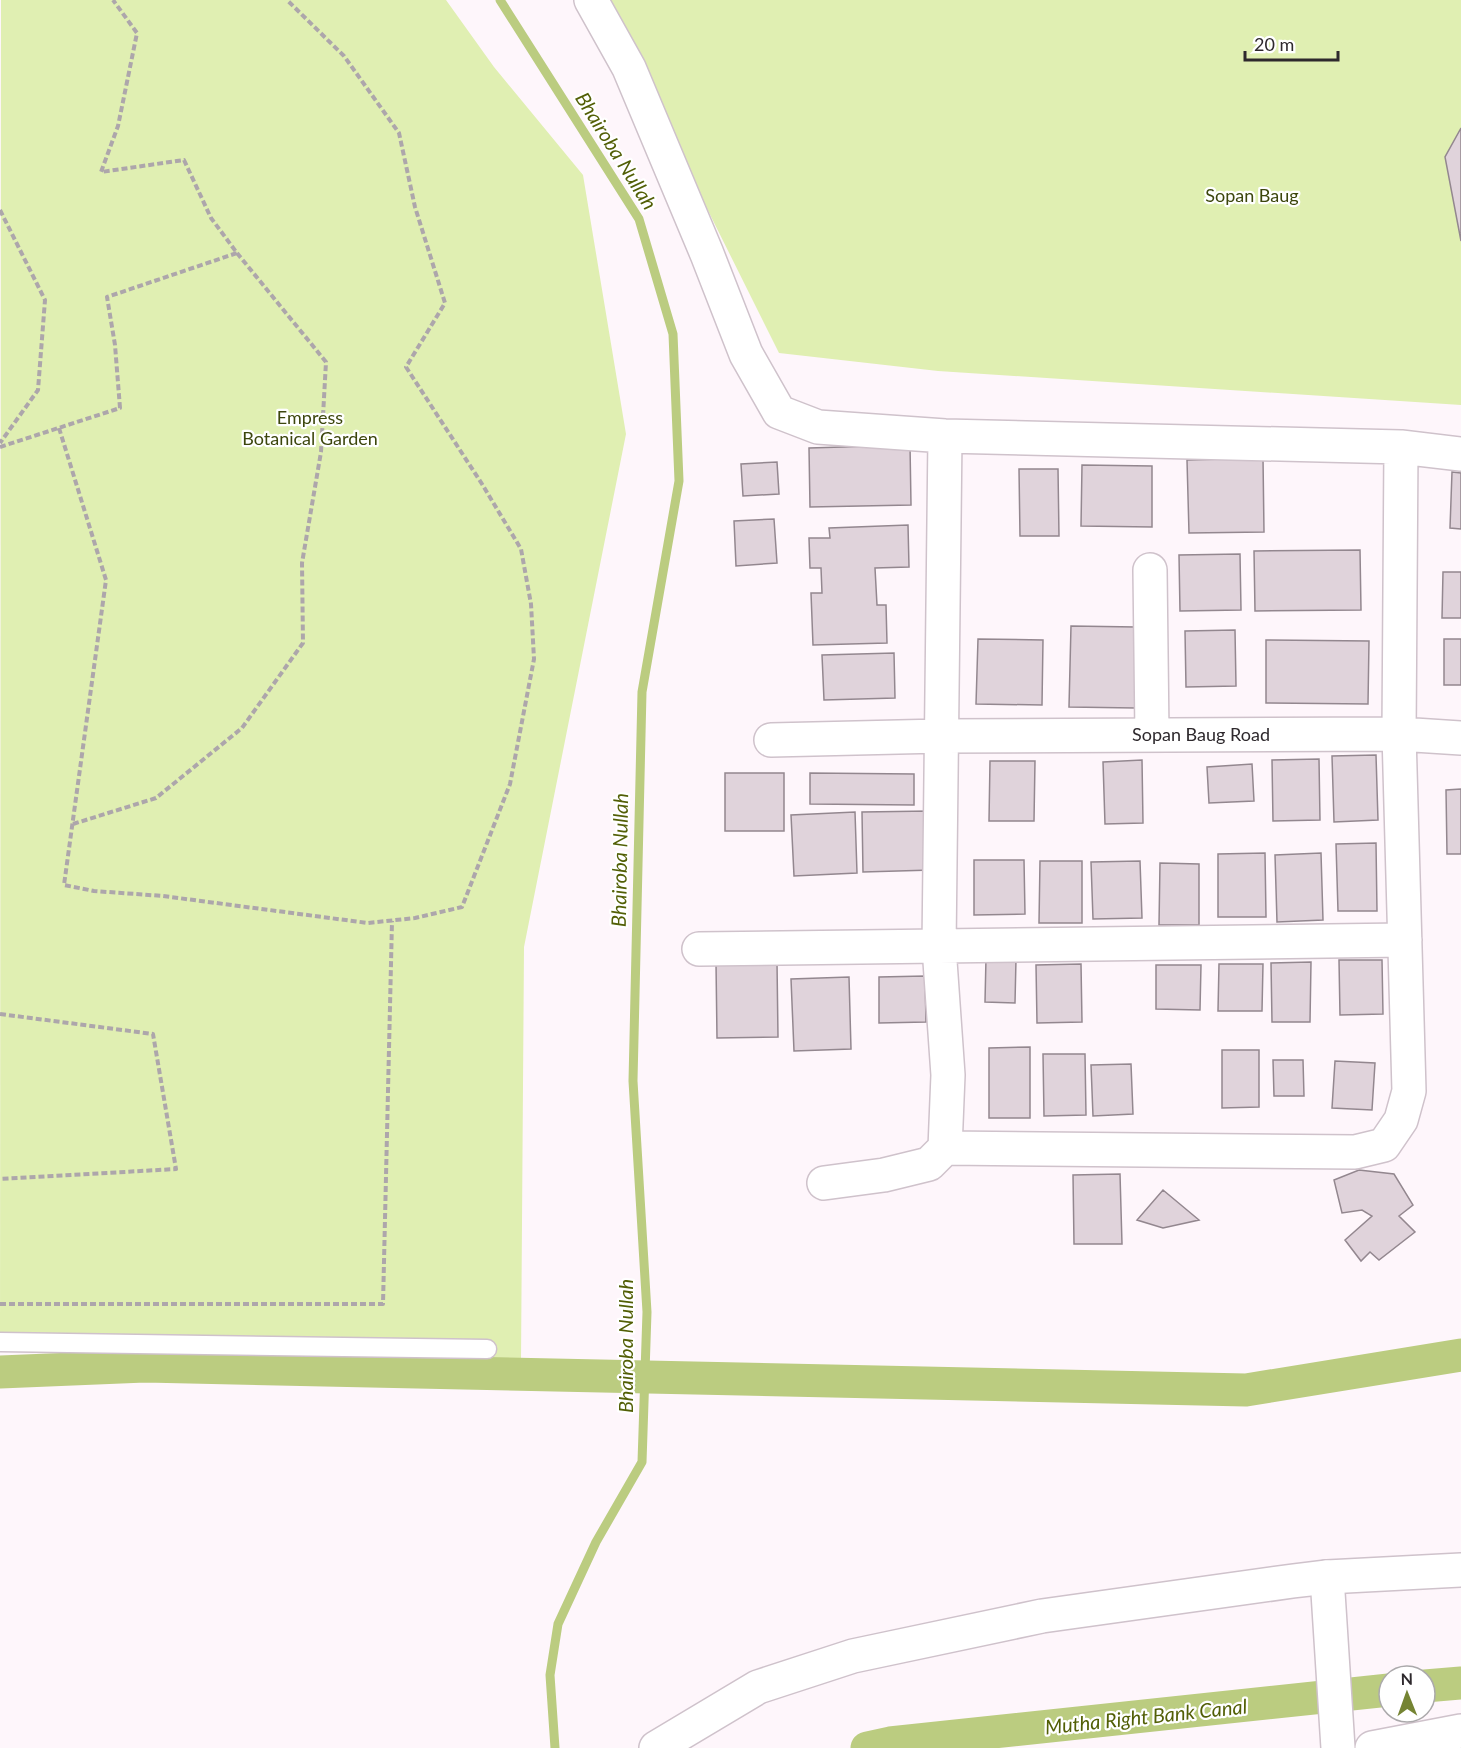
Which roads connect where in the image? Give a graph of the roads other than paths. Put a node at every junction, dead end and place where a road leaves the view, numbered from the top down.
1 (591, 0) edge
2 (945, 436) junction
3 (1401, 447) junction
4 (1461, 454) edge
5 (1150, 570) dead end
6 (1399, 734) junction
7 (1152, 735) junction
8 (941, 736) junction
9 (1461, 738) edge
10 (771, 740) dead end
11 (1405, 940) junction
12 (939, 947) junction
13 (699, 949) dead end
14 (945, 1148) junction
15 (824, 1183) dead end
16 (0, 1342) edge
17 (487, 1349) dead end
18 (1461, 1570) edge
19 (1327, 1577) junction
20 (1461, 1731) edge
21 (1337, 1738) edge
22 (656, 1748) edge
23 (1372, 1748) edge

1 - 2 street
2 - 3 street
2 - 8 street
3 - 4 street
3 - 6 street
5 - 7 street
6 - 7 street, Sopan Baug Road
6 - 9 street, Sopan Baug Road
6 - 11 street
7 - 8 street, Sopan Baug Road
8 - 10 street, Sopan Baug Road
8 - 12 street
11 - 12 street
11 - 14 street
12 - 13 street
12 - 14 street
14 - 15 street
16 - 17 lane
18 - 19 street
19 - 21 street
19 - 22 street
20 - 23 street

